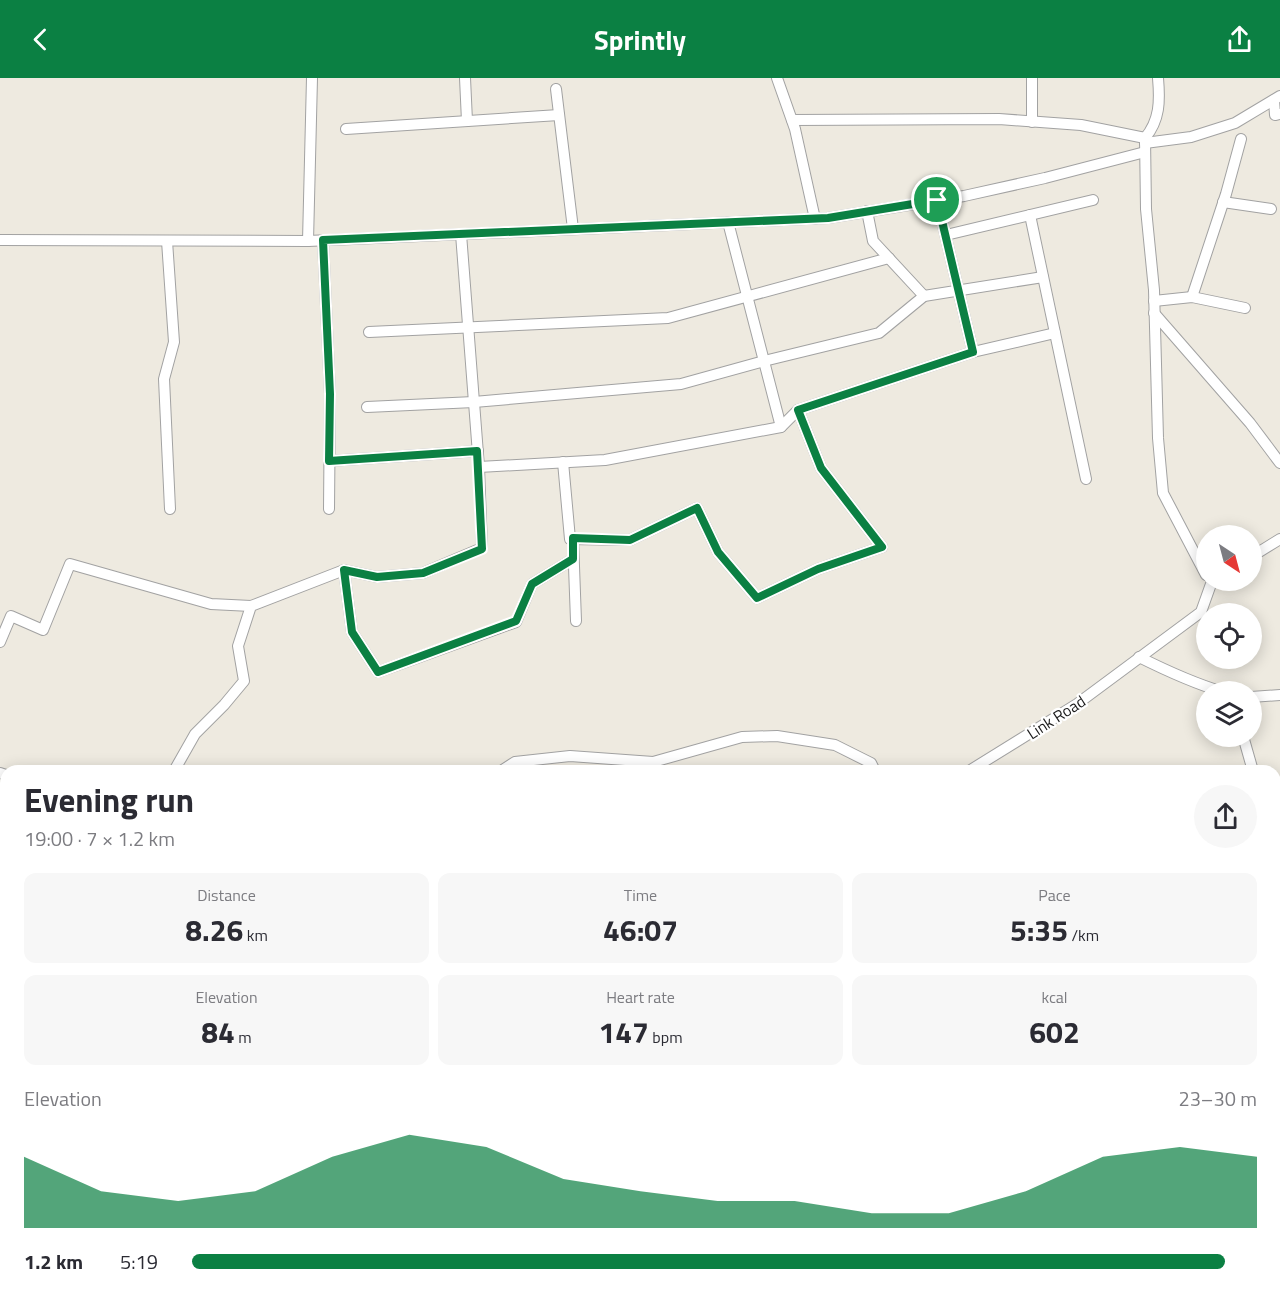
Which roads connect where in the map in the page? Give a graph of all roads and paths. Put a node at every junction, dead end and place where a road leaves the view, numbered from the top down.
1 (312, 78) edge
2 (465, 78) edge
3 (777, 78) edge
4 (1032, 78) edge
5 (1158, 78) edge
6 (556, 89) dead end
7 (1277, 98) edge
8 (1280, 114) edge
9 (559, 116) junction
10 (792, 120) junction
11 (467, 122) junction
12 (1032, 122) junction
13 (346, 129) dead end
14 (1241, 140) dead end
15 (1145, 145) junction
16 (937, 200) junction
17 (1093, 200) dead end
18 (1223, 202) junction
19 (1271, 209) dead end
20 (867, 212) junction
21 (1030, 215) junction
22 (815, 219) junction
23 (728, 222) junction
24 (573, 229) junction
25 (460, 234) junction
26 (946, 235) junction
27 (0, 240) edge
28 (323, 240) junction
29 (167, 241) junction
30 (308, 241) junction
31 (889, 258) junction
32 (1043, 276) junction
33 (959, 289) junction
34 (747, 296) junction
35 (924, 296) junction
36 (1192, 297) junction
37 (1154, 301) junction
38 (1245, 308) dead end
39 (1154, 313) junction
40 (468, 327) junction
41 (369, 332) dead end
42 (1055, 333) junction
43 (973, 352) junction
44 (764, 361) junction
45 (474, 402) junction
46 (368, 407) dead end
47 (798, 410) junction
48 (781, 427) junction
49 (477, 451) junction
50 (329, 461) junction
51 (564, 462) junction
52 (1280, 463) edge
53 (479, 466) junction
54 (1086, 479) dead end
55 (170, 509) dead end
56 (329, 509) dead end
57 (573, 538) junction
58 (1280, 538) edge
59 (1262, 550) edge
60 (1196, 554) edge
61 (573, 559) junction
62 (344, 570) junction
63 (1207, 591) edge
64 (251, 606) junction
65 (5, 615) edge
66 (576, 621) dead end
67 (0, 642) edge
68 (1139, 657) junction
69 (1196, 684) edge
70 (1280, 695) edge
71 (1262, 696) edge
72 (1246, 747) edge
73 (993, 757) junction
74 (177, 765) edge
75 (510, 765) edge
76 (872, 765) edge
77 (979, 765) edge
78 (992, 765) edge
79 (1250, 765) edge

1 - 30 street
2 - 11 street
3 - 10 street
4 - 12 street
5 - 15 street
6 - 9 street
7 - 8 street
7 - 15 street
9 - 11 street
9 - 24 street
10 - 12 street
10 - 22 street
11 - 13 street
12 - 15 street
14 - 18 street
15 - 16 street
15 - 37 street
16 - 20 street
16 - 26 street
17 - 21 street
18 - 19 street
18 - 36 street
20 - 22 street
20 - 31 street
21 - 26 street
21 - 32 street
22 - 23 street
23 - 24 street
23 - 34 street
24 - 25 street
25 - 28 street
25 - 40 street
26 - 33 street
27 - 29 street
28 - 30 street
28 - 50 street
29 - 30 street
29 - 55 street
31 - 34 street
31 - 35 street
32 - 33 street
32 - 42 street
33 - 35 street
33 - 43 street
34 - 40 street
34 - 44 street
35 - 44 street
36 - 37 street
36 - 38 street
37 - 39 street
39 - 52 street
39 - 60 street
40 - 41 street
40 - 45 street
42 - 43 street
42 - 54 street
43 - 47 street
44 - 45 street
44 - 48 street
45 - 46 street
45 - 49 street
47 - 48 street
47 - 57 street
48 - 51 street
49 - 50 street
49 - 53 street
50 - 56 street
51 - 53 street
51 - 57 street
53 - 62 street
57 - 61 street
58 - 59 street
61 - 62 street
61 - 66 street
62 - 64 street
63 - 68 street, Link Road
64 - 65 street
64 - 74 street
65 - 67 street
68 - 69 street
68 - 73 street, Link Road
70 - 71 street
72 - 79 street
73 - 77 street, Link Road
73 - 78 street
75 - 76 street

